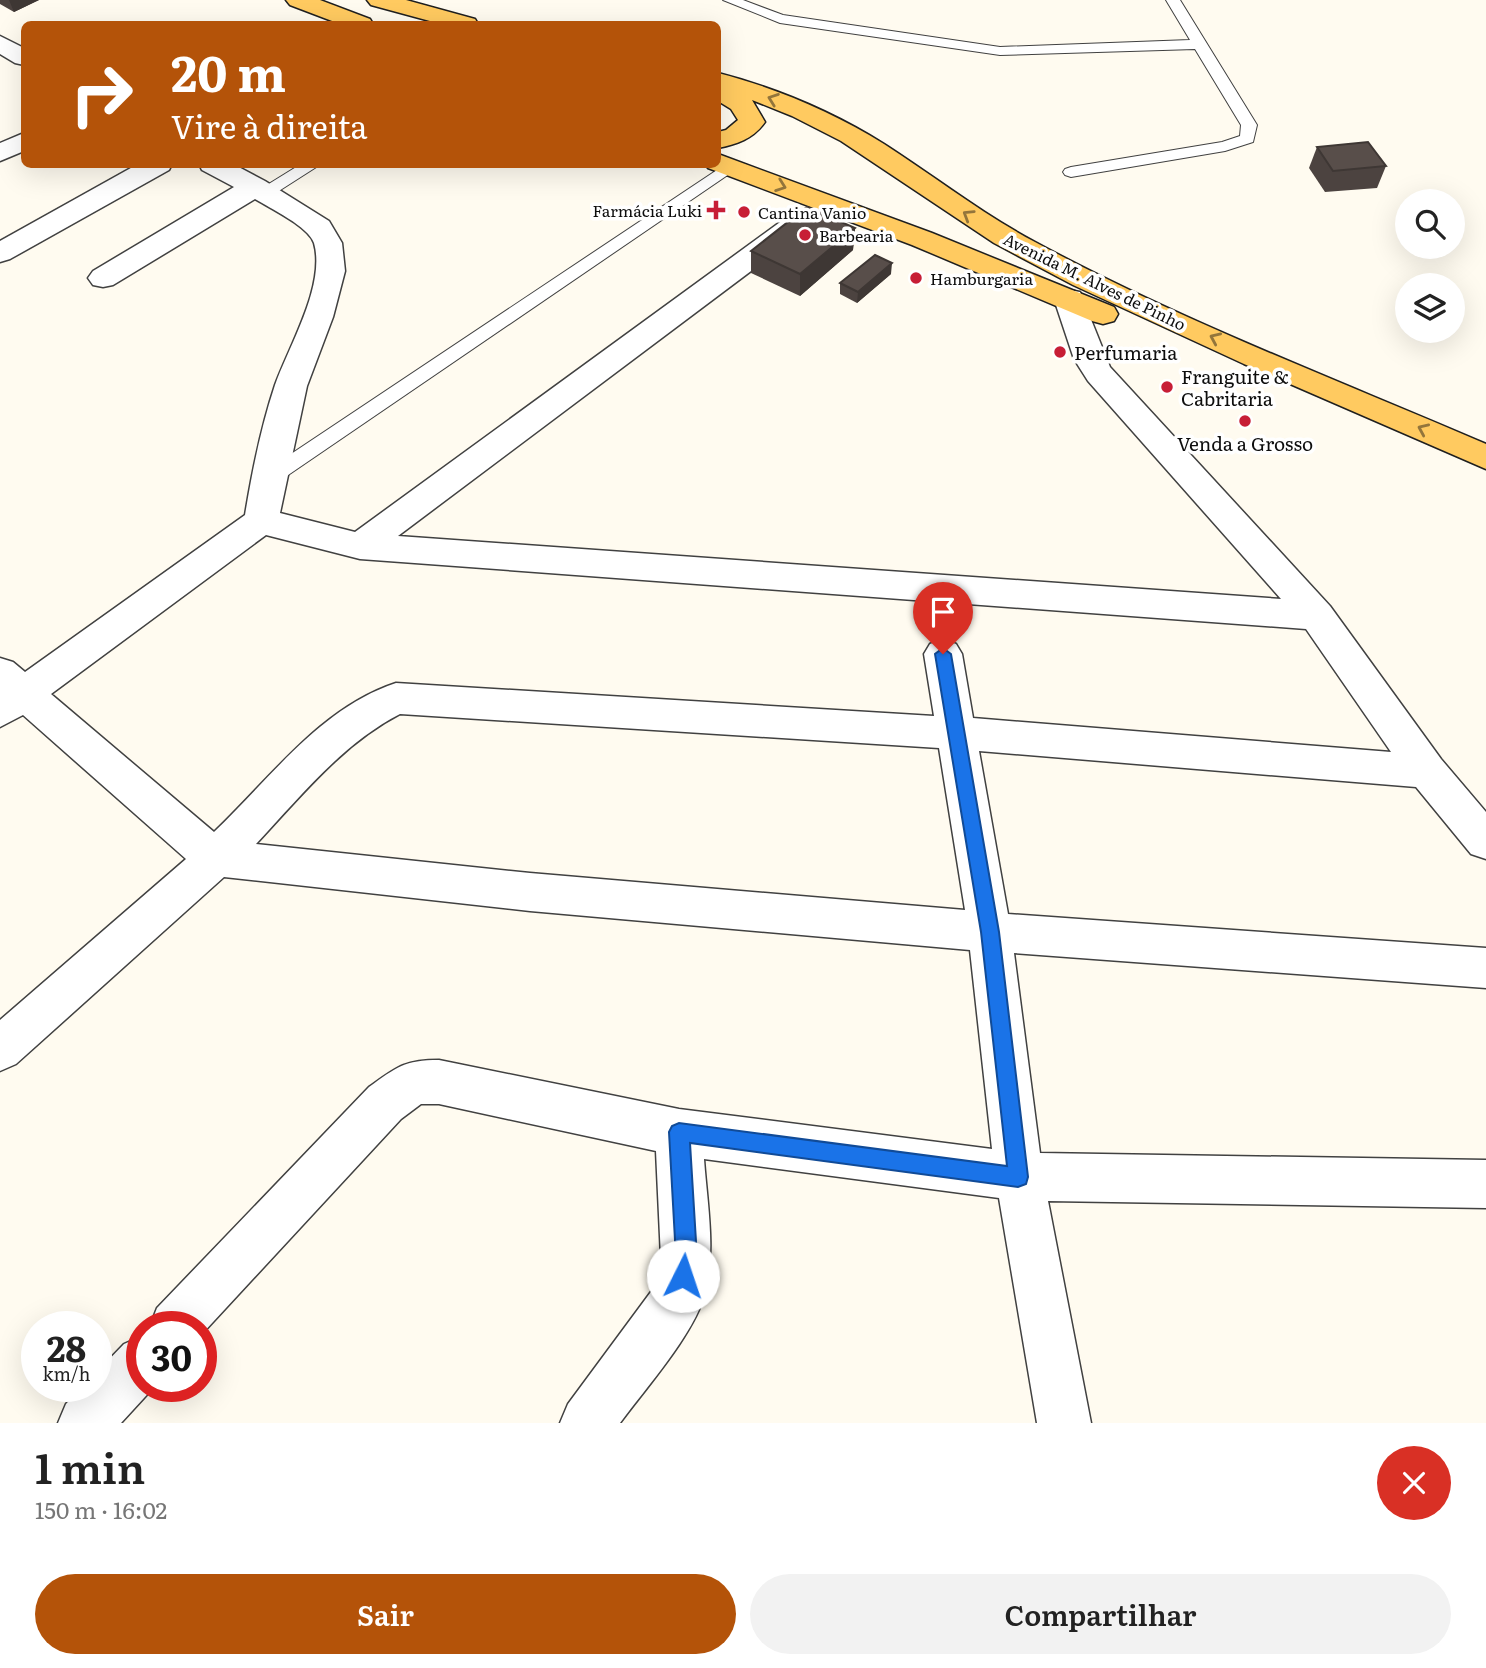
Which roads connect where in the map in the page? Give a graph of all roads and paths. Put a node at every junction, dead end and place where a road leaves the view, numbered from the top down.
1 (298, 0) edge
2 (379, 0) edge
3 (730, 0) edge
4 (1173, 0) edge
5 (353, 21) edge
6 (455, 21) edge
7 (1200, 44) junction
8 (721, 82) edge
9 (721, 92) edge
10 (21, 142) edge
11 (0, 153) edge
12 (721, 156) edge
13 (152, 168) edge
14 (219, 168) edge
15 (305, 168) edge
16 (704, 168) edge
17 (1070, 172) dead end
18 (260, 190) junction
19 (825, 202) junction
20 (0, 253) edge
21 (103, 278) dead end
22 (1069, 299) junction
23 (1486, 457) edge
24 (268, 479) junction
25 (1486, 481) edge
26 (261, 522) junction
27 (359, 546) junction
28 (1317, 616) junction
29 (943, 654) dead end
30 (8, 692) edge
31 (956, 733) junction
32 (1427, 771) junction
33 (1486, 841) edge
34 (215, 858) junction
35 (990, 932) junction
36 (1486, 968) edge
37 (0, 1049) edge
38 (679, 1132) junction
39 (1018, 1177) junction
40 (1486, 1184) edge
41 (189, 1311) edge
42 (126, 1379) edge
43 (85, 1423) edge
44 (587, 1423) edge
45 (1064, 1423) edge

1 - 5 main road
2 - 6 main road
3 - 7 lane
4 - 7 lane
7 - 17 lane
23 -> 8 main road, Avenida M. Alves de Pinho
9 - 12 main road
10 - 11 street
12 -> 19 main road, Avenida M. Alves de Pinho
13 - 20 street
14 - 18 street
15 - 18 lane
16 - 24 lane
18 - 21 street
18 - 24 street
19 - 22 main road, Avenida M. Alves de Pinho
19 - 27 street
22 - 25 main road, Avenida M. Alves de Pinho
22 - 28 street
24 - 26 street
26 - 27 street
26 - 30 street
27 - 28 street
28 - 32 street
29 - 31 street
30 - 34 street
31 - 32 street
31 - 34 street
31 - 35 street
32 - 33 street
34 - 35 street
34 - 37 street
35 - 36 street
35 - 39 street
38 - 39 street
38 - 41 street
38 - 44 street
39 - 40 street
39 - 45 street
42 - 43 street

